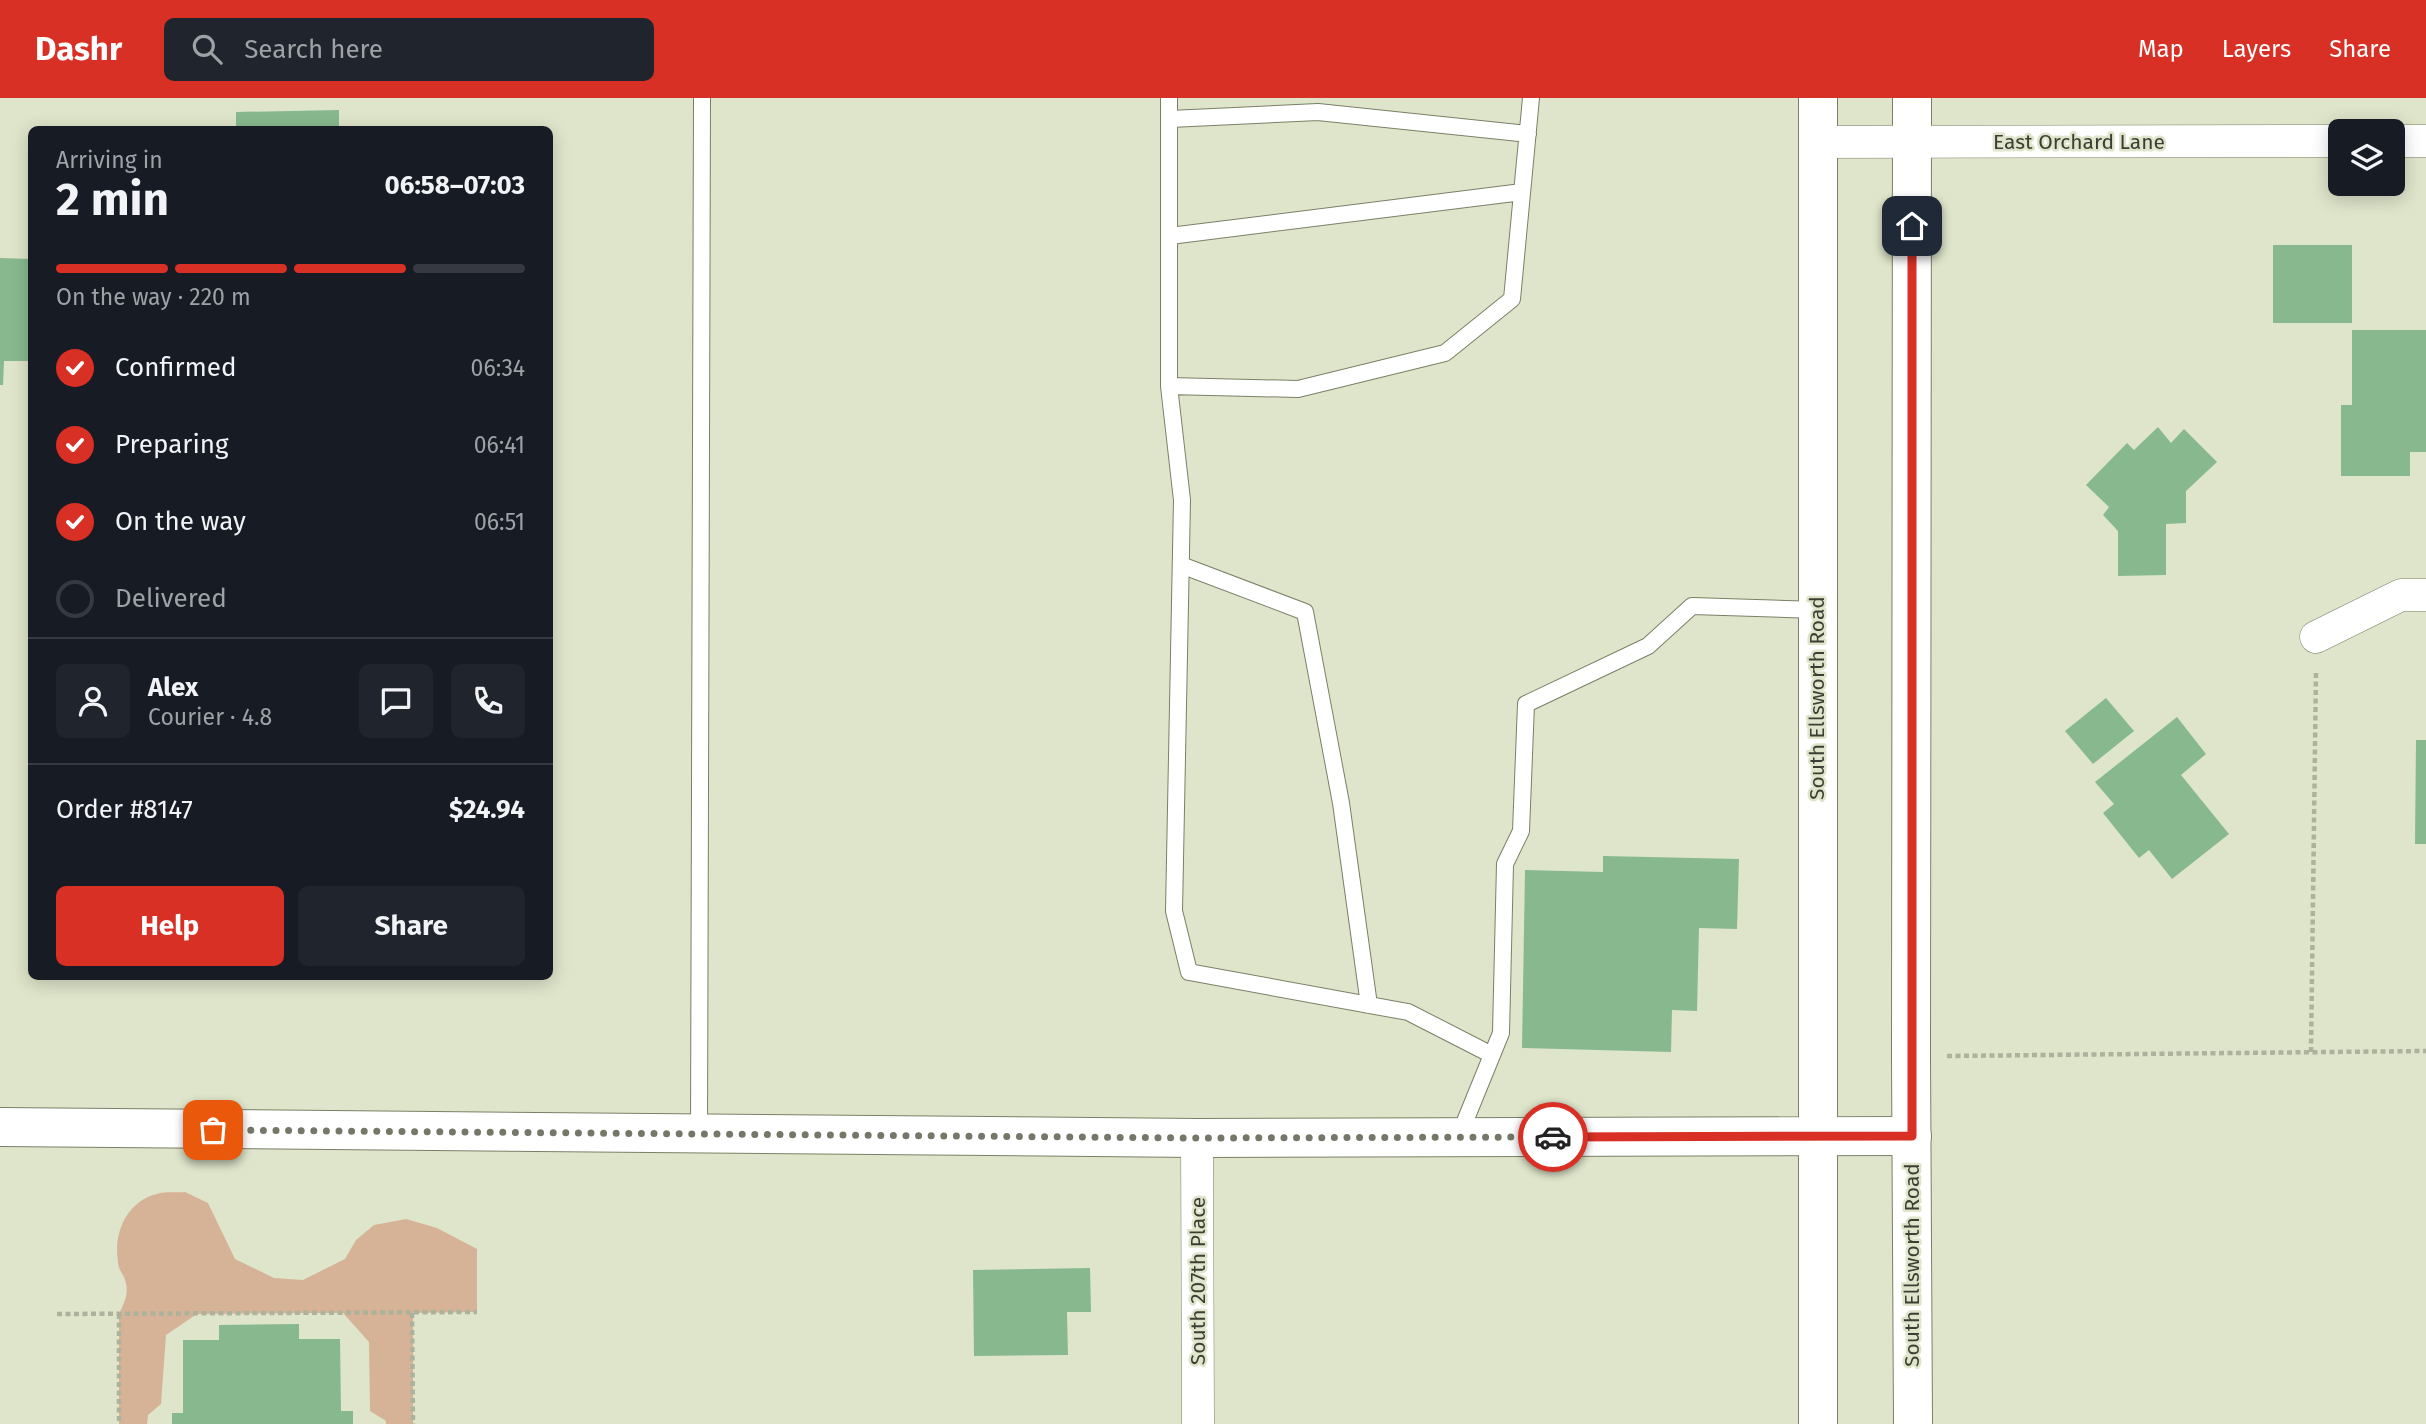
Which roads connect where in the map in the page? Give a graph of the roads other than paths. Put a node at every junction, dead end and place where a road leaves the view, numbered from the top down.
1 (702, 98) edge
2 (1169, 98) edge
3 (1531, 98) edge
4 (1818, 98) edge
5 (1912, 98) edge
6 (1319, 105) edge
7 (1170, 119) junction
8 (1528, 134) junction
9 (2328, 141) edge
10 (2405, 141) edge
11 (2426, 141) edge
12 (1818, 142) junction
13 (1912, 144) junction
14 (1522, 192) junction
15 (1170, 236) junction
16 (1169, 386) junction
17 (1181, 565) junction
18 (2426, 595) edge
19 (1818, 610) junction
20 (2316, 637) road end
21 (1369, 1005) junction
22 (1492, 1055) junction
23 (0, 1127) edge
24 (699, 1135) junction
25 (1912, 1136) junction
26 (1817, 1137) junction
27 (1197, 1138) junction
28 (1458, 1138) junction
29 (1198, 1424) edge
30 (1818, 1424) edge
31 (1913, 1424) edge

1 - 24 lane
2 - 7 lane
3 - 8 lane
4 - 12 main road, South Ellsworth Road
5 - 13 main road, South Ellsworth Road
6 - 7 lane
6 - 8 lane
7 - 15 lane
8 - 14 lane
9 - 13 street, East Orchard Lane
10 - 11 street
12 - 13 street, East Orchard Lane
12 - 19 main road, South Ellsworth Road
13 - 25 main road, South Ellsworth Road
14 - 15 lane
14 - 16 lane
15 - 16 lane
16 - 17 lane
17 - 21 lane
17 - 21 lane
18 - 20 street
19 - 22 lane
19 - 26 main road, South Ellsworth Road
21 - 22 lane
22 - 28 lane
23 - 24 main road
24 - 27 main road
25 - 26 main road
25 - 31 main road, South Ellsworth Road
26 - 28 main road
26 - 30 main road, South Ellsworth Road
27 - 28 main road
27 - 29 street, South 207th Place

